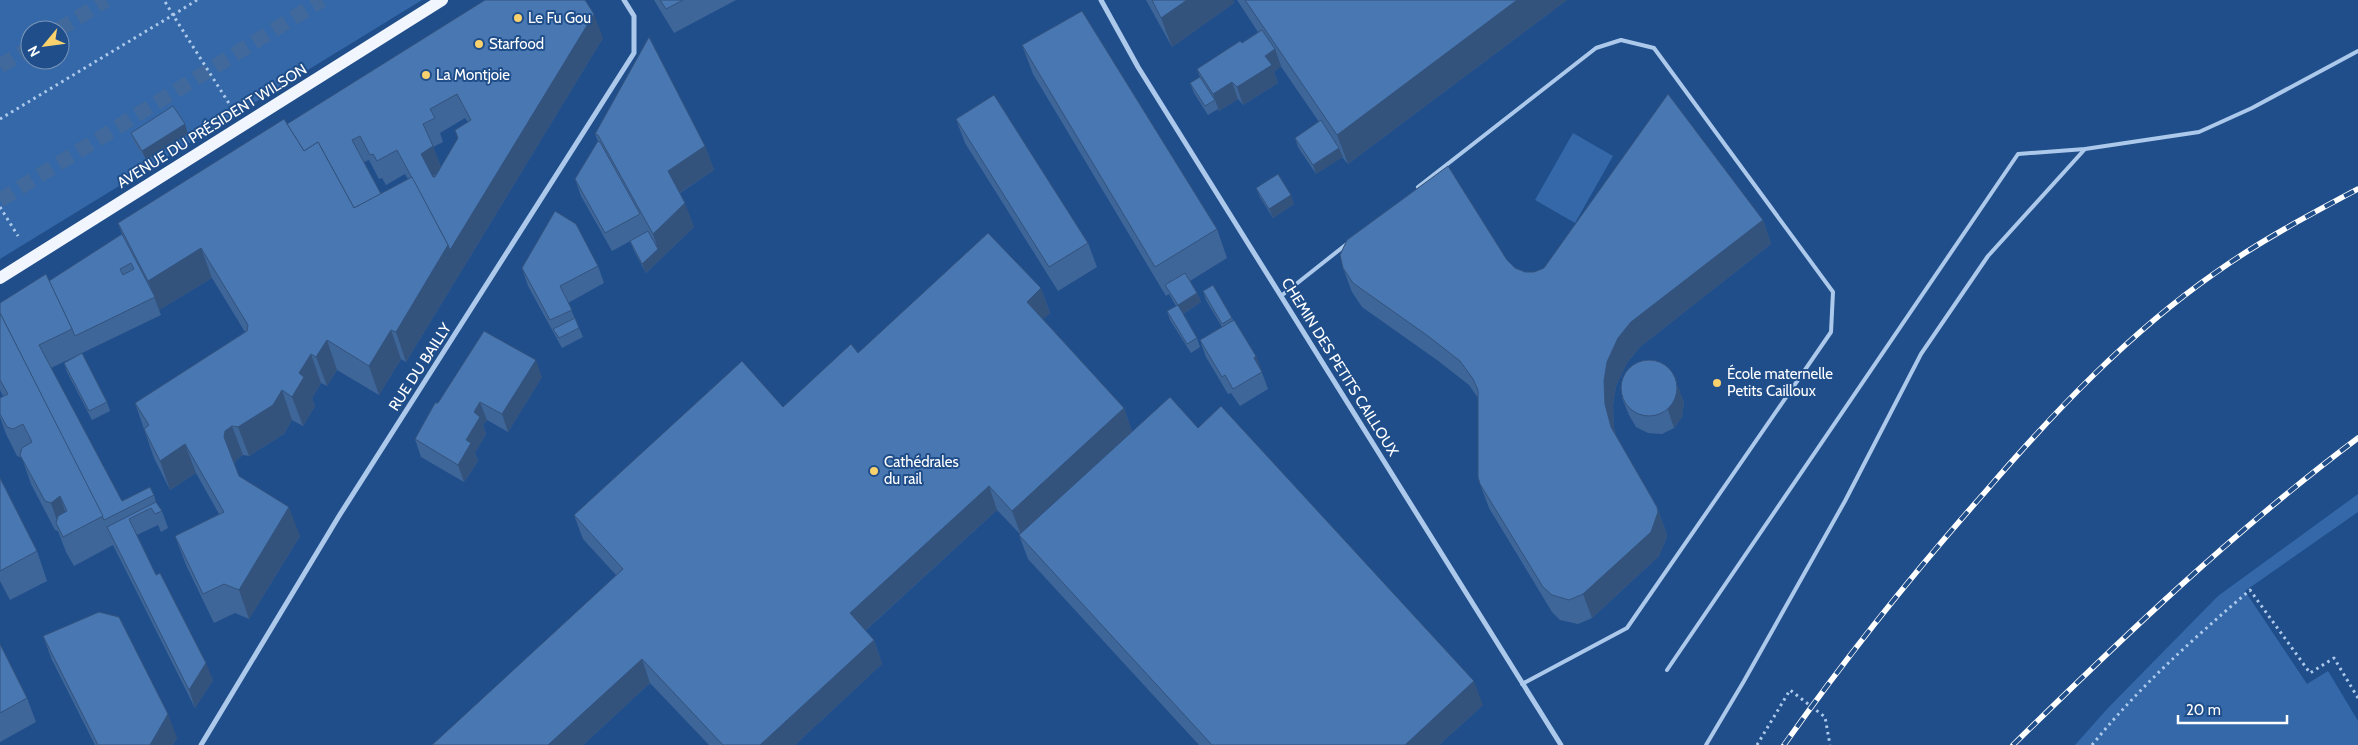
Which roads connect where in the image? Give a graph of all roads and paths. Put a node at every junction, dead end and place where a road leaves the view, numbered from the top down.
1 (164, 0) edge
2 (197, 0) edge
3 (442, 0) edge
4 (624, 0) edge
5 (1101, 0) edge
6 (173, 15) junction
7 (2358, 51) edge
8 (0, 119) edge
9 (242, 126) junction
10 (2084, 148) junction
11 (1412, 192) edge
12 (0, 207) edge
13 (1350, 241) edge
14 (31, 259) junction
15 (0, 278) edge
16 (1281, 296) junction
17 (1667, 670) dead end
18 (1522, 684) junction
19 (2358, 698) edge
20 (201, 745) edge
21 (1561, 745) edge
22 (1706, 745) edge
23 (1757, 745) edge
24 (1830, 745) edge
25 (2092, 745) edge

1 - 6 path
2 - 6 path
3 - 9 main road, AVENUE DU PRÉSIDENT WILSON
4 - 20 street, RUE DU BAILLY
5 - 16 street, CHEMIN DES PETITS CAILLOUX
6 - 8 path
6 - 9 path
7 - 10 lane
9 - 14 main road, AVENUE DU PRÉSIDENT WILSON
10 - 17 lane
10 - 22 lane
11 - 18 lane
12 - 14 path
13 - 16 lane
14 - 15 main road, AVENUE DU PRÉSIDENT WILSON
16 - 18 street, CHEMIN DES PETITS CAILLOUX
18 - 21 street, CHEMIN DES PETITS CAILLOUX
19 - 25 path
23 - 24 path

